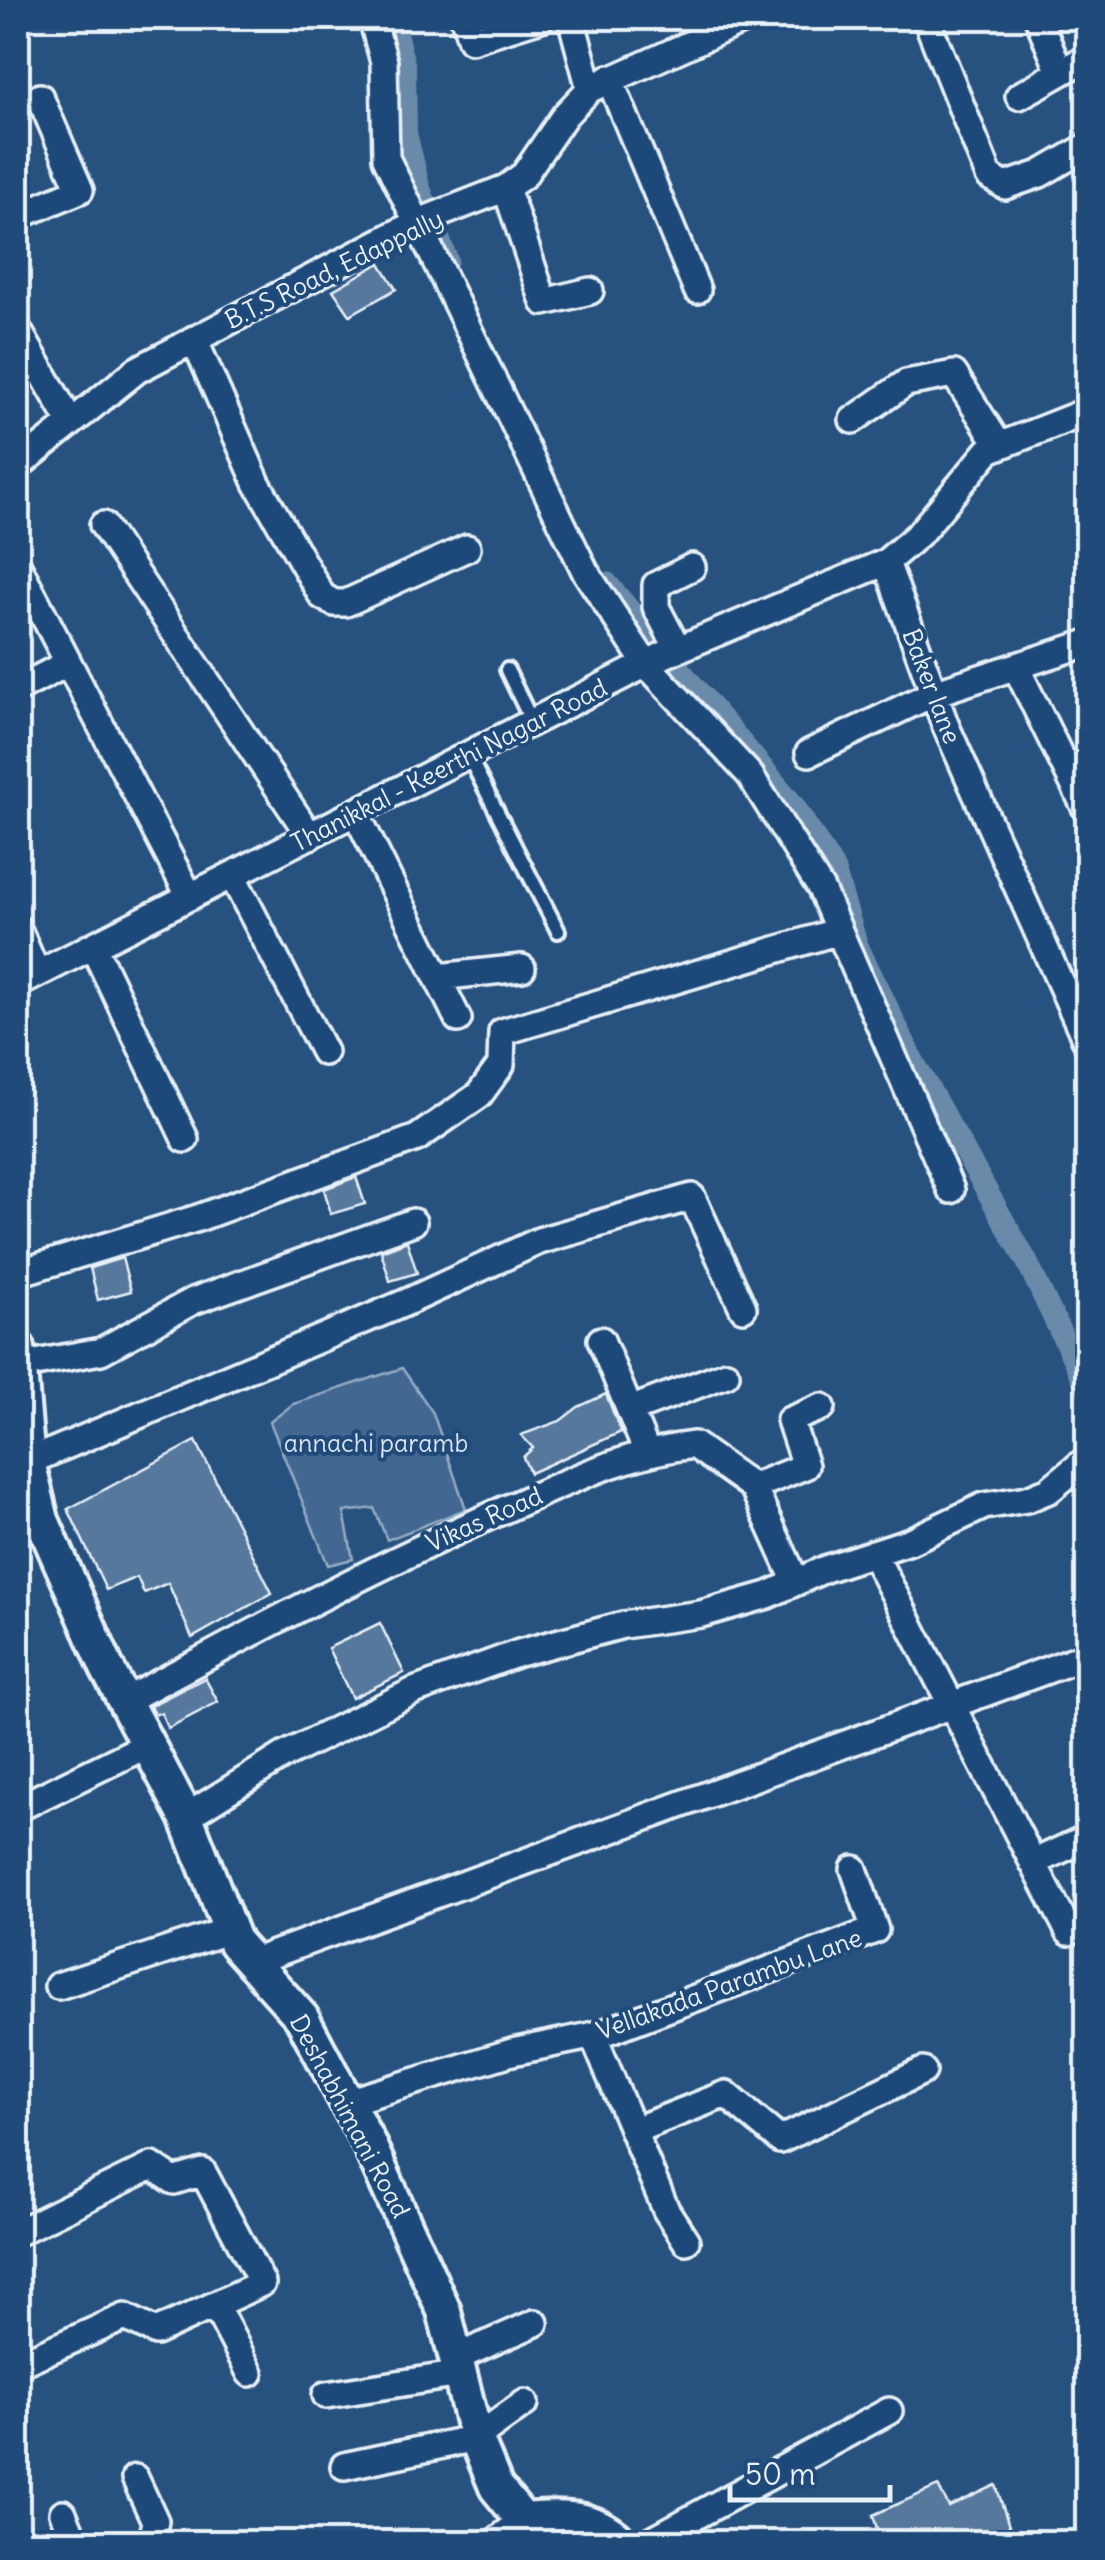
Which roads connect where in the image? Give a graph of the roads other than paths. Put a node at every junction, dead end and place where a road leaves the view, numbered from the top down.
1 (372, 18) edge
2 (464, 18) edge
3 (541, 18) edge
4 (571, 18) edge
5 (748, 18) edge
6 (926, 18) edge
7 (1038, 18) edge
8 (1088, 57) edge
9 (1059, 70) junction
10 (599, 83) junction
11 (1019, 96) dead end
12 (40, 97) dead end
13 (1088, 146) edge
14 (506, 188) junction
15 (18, 216) edge
16 (414, 224) junction
17 (697, 290) dead end
18 (590, 291) dead end
19 (18, 330) edge
20 (194, 339) junction
21 (1088, 411) edge
22 (853, 420) dead end
23 (70, 422) junction
24 (999, 445) junction
25 (18, 466) edge
26 (103, 525) dead end
27 (466, 548) dead end
28 (886, 562) junction
29 (18, 566) edge
30 (692, 567) dead end
31 (1088, 643) edge
32 (663, 656) junction
33 (68, 663) junction
34 (1016, 667) junction
35 (507, 670) dead end
36 (18, 689) edge
37 (934, 693) junction
38 (534, 724) junction
39 (809, 753) dead end
40 (469, 757) junction
41 (356, 813) junction
42 (1088, 813) edge
43 (310, 836) junction
44 (232, 875) junction
45 (190, 897) junction
46 (18, 929) edge
47 (558, 931) dead end
48 (839, 931) junction
49 (93, 946) junction
50 (522, 968) dead end
51 (438, 977) junction
52 (27, 979) edge
53 (458, 1018) dead end
54 (1088, 1045) edge
55 (324, 1052) dead end
56 (185, 1138) dead end
57 (951, 1190) dead end
58 (413, 1222) dead end
59 (18, 1273) edge
60 (743, 1308) dead end
61 (601, 1340) dead end
62 (18, 1348) edge
63 (19, 1366) edge
64 (726, 1374) dead end
65 (822, 1407) dead end
66 (630, 1410) junction
67 (646, 1450) junction
68 (1088, 1458) edge
69 (22, 1464) edge
70 (753, 1487) junction
71 (873, 1554) junction
72 (796, 1582) junction
73 (1088, 1655) edge
74 (127, 1700) junction
75 (950, 1705) junction
76 (150, 1744) junction
77 (18, 1808) edge
78 (186, 1817) junction
79 (1088, 1836) edge
80 (1034, 1863) junction
81 (854, 1869) dead end
82 (1088, 1922) edge
83 (230, 1930) junction
84 (252, 1962) junction
85 (58, 1986) dead end
86 (592, 2036) junction
87 (923, 2071) dead end
88 (348, 2102) junction
89 (635, 2130) junction
90 (18, 2232) edge
91 (686, 2241) dead end
92 (216, 2305) junction
93 (535, 2323) dead end
94 (18, 2364) edge
95 (460, 2366) junction
96 (250, 2373) dead end
97 (326, 2394) dead end
98 (524, 2403) dead end
99 (889, 2411) dead end
100 (476, 2438) junction
101 (344, 2466) dead end
102 (135, 2478) dead end
103 (63, 2513) dead end
104 (522, 2520) junction
105 (74, 2542) edge
106 (151, 2542) edge
107 (495, 2542) edge
108 (621, 2542) edge
109 (648, 2542) edge

1 - 16 street
2 - 3 street
4 - 10 street
5 - 10 street, B.T.S Road, Edappally
6 - 13 street
7 - 9 street
8 - 9 street
9 - 11 street
10 - 14 street, B.T.S Road, Edappally
10 - 17 street
12 - 15 street
14 - 16 street, B.T.S Road, Edappally
14 - 18 street
16 - 20 street, B.T.S Road, Edappally
16 - 32 street
19 - 23 street
20 - 23 street, B.T.S Road, Edappally
20 - 27 street
21 - 24 street
22 - 24 street
23 - 25 street, B.T.S Road, Edappally
24 - 28 street
26 - 43 street
28 - 32 street, Thanikkal - Keerthi Nagar Road
28 - 37 street, Baker lane
29 - 33 street
30 - 32 street
31 - 34 street
32 - 38 street, Thanikkal - Keerthi Nagar Road
32 - 48 street
33 - 36 street
33 - 45 street
34 - 37 street
34 - 42 street
35 - 38 lane
37 - 39 street
37 - 54 street, Baker lane
38 - 40 street, Thanikkal - Keerthi Nagar Road
40 - 41 street, Thanikkal - Keerthi Nagar Road
40 - 47 lane
41 - 43 street, Thanikkal - Keerthi Nagar Road
41 - 51 street
43 - 44 street, Thanikkal - Keerthi Nagar Road
44 - 45 street, Thanikkal - Keerthi Nagar Road
44 - 55 street
45 - 49 street, Thanikkal - Keerthi Nagar Road
46 - 52 street
48 - 57 street
48 - 59 street
49 - 52 street, Thanikkal - Keerthi Nagar Road
49 - 56 street
50 - 51 street
51 - 53 street
58 - 63 street
60 - 69 street
61 - 66 street
62 - 63 street, Deshabhimani Road
63 - 69 street, Deshabhimani Road
64 - 66 street
65 - 70 street
66 - 67 street
67 - 70 street, Vikas Road
67 - 74 street, Vikas Road
68 - 71 street
69 - 74 street, Deshabhimani Road
70 - 72 street
71 - 72 street
71 - 75 street
72 - 78 street
73 - 75 street
74 - 76 street, Deshabhimani Road
75 - 80 street
75 - 84 street
76 - 77 street
76 - 78 street, Deshabhimani Road
78 - 83 street, Deshabhimani Road
79 - 80 street
80 - 82 street
81 - 86 street, Vellakada Parambu Lane
83 - 84 street, Deshabhimani Road
83 - 85 street
84 - 88 street, Deshabhimani Road
86 - 88 street, Vellakada Parambu Lane
86 - 89 street
87 - 89 street
88 - 95 street, Deshabhimani Road
89 - 91 street
90 - 92 street
92 - 94 street
92 - 96 street
93 - 95 street
95 - 97 street
95 - 100 street, Deshabhimani Road
98 - 100 street
99 - 109 street
100 - 101 street
100 - 104 street, Deshabhimani Road
102 - 106 street
103 - 105 street
104 - 107 street
104 - 108 street

